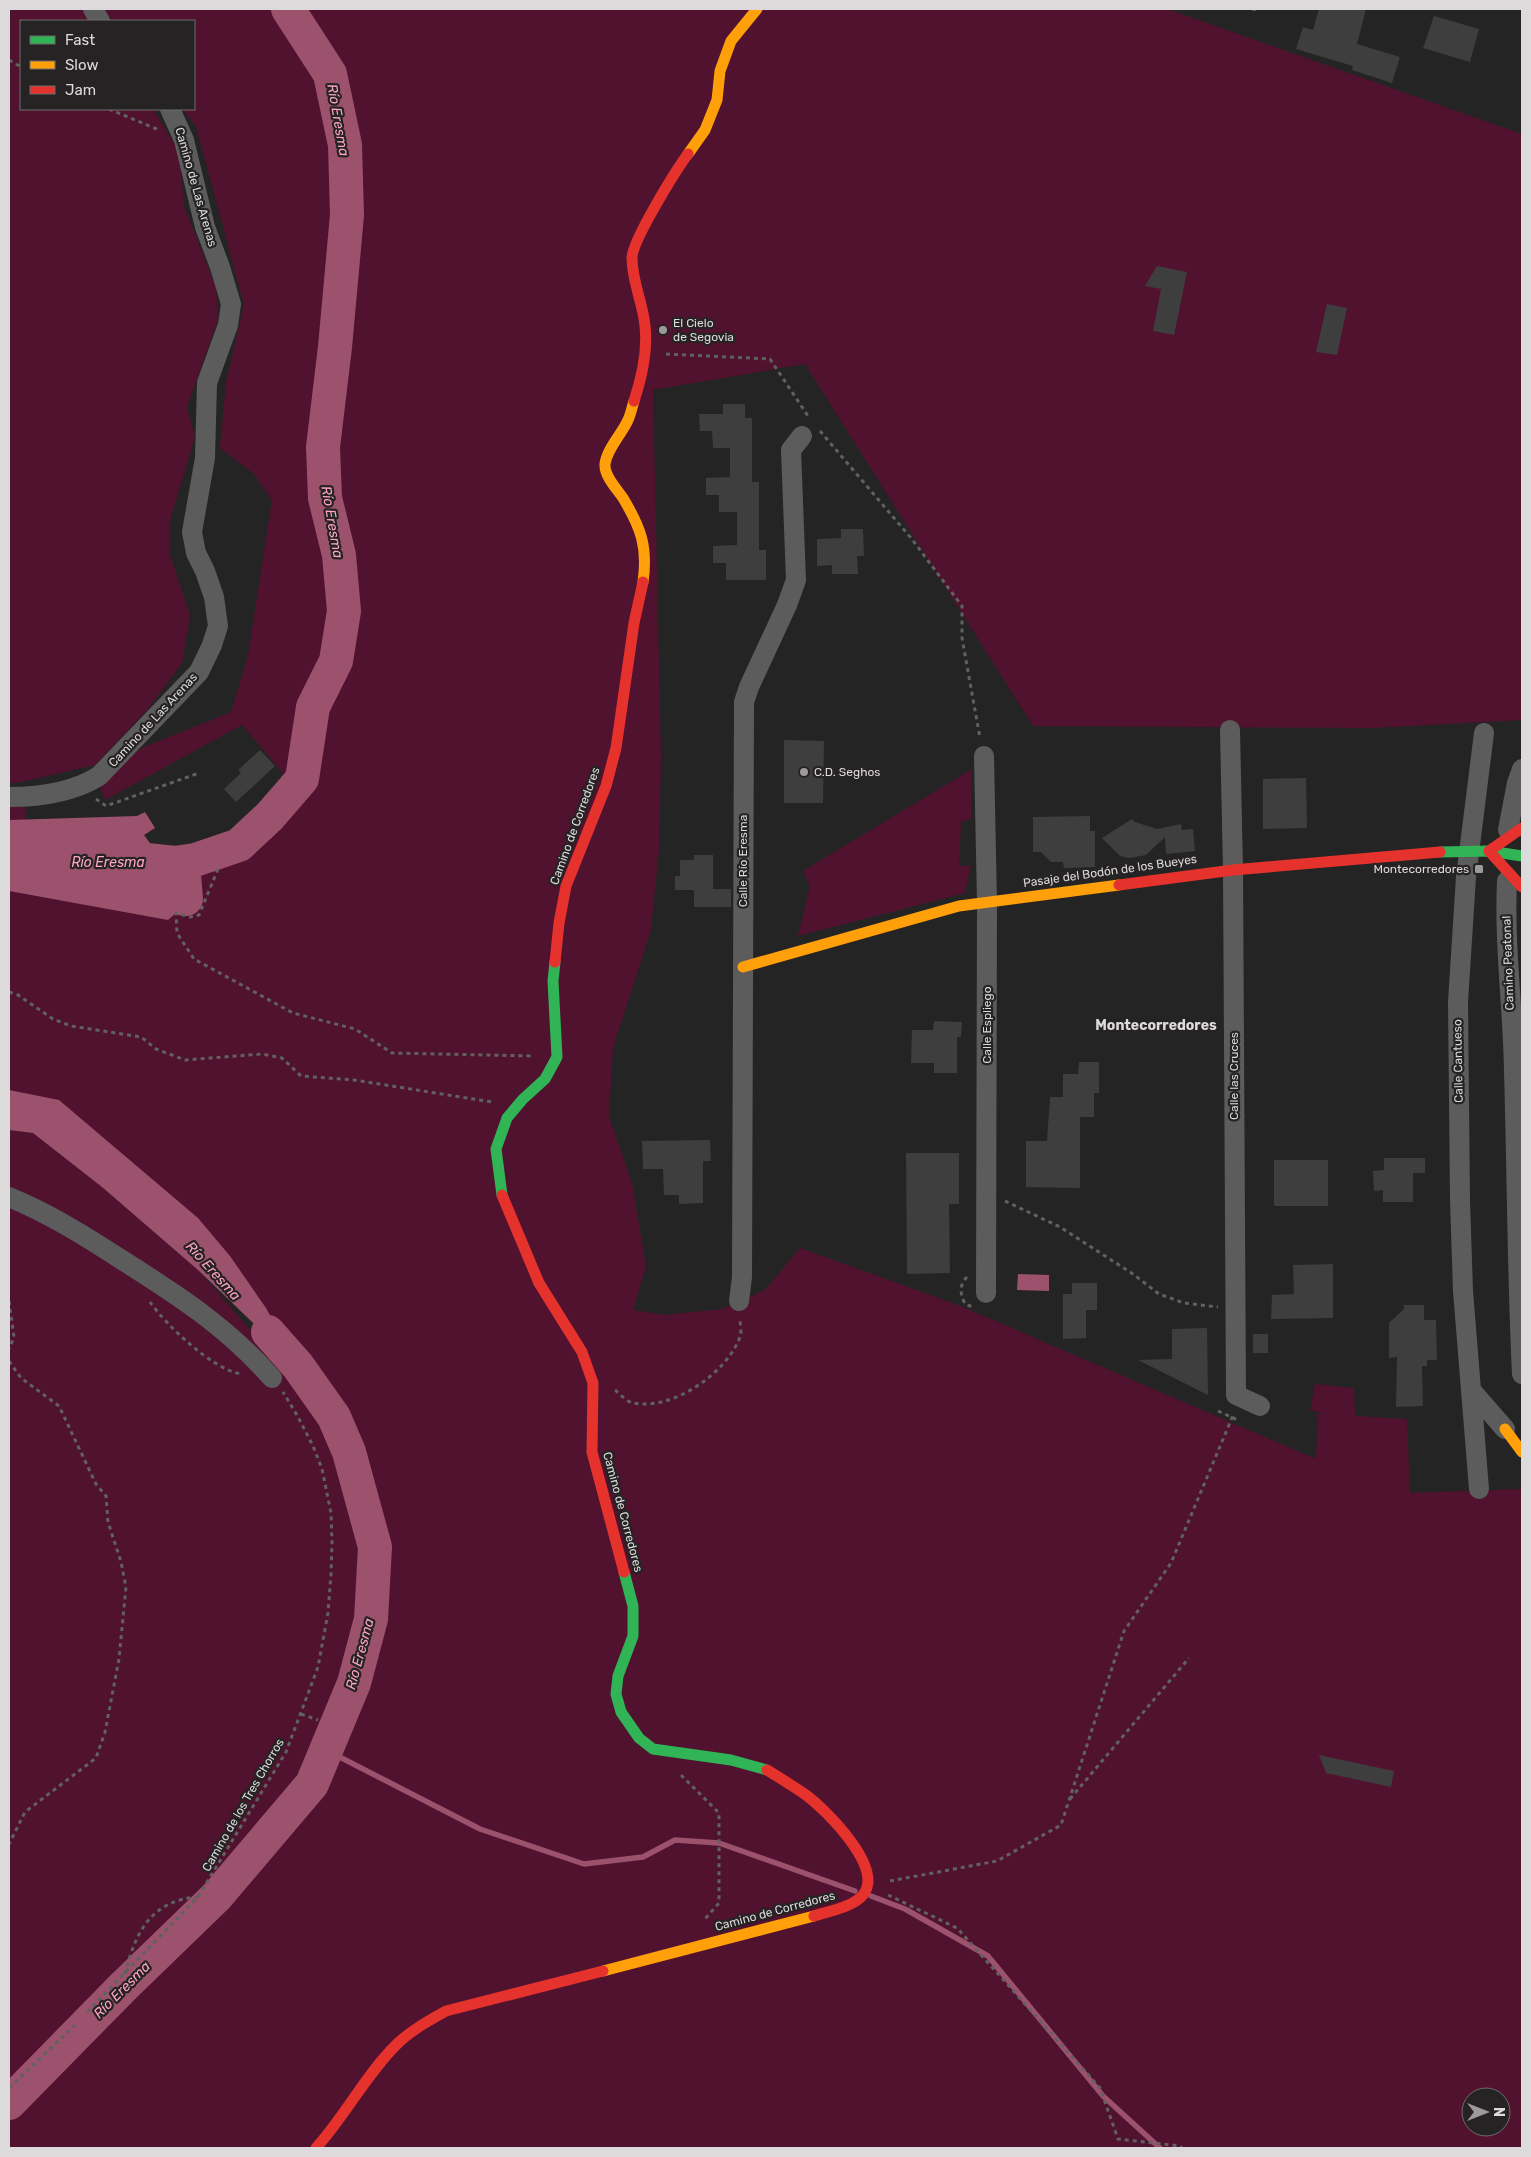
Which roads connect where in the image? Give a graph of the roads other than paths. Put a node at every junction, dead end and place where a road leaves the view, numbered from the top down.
1 (93, 9) edge
2 (757, 9) edge
3 (99, 20) edge
4 (170, 110) edge
5 (811, 430) road end
6 (1230, 730) dead end
7 (1484, 733) dead end
8 (984, 756) road end
9 (1522, 769) edge
10 (9, 797) edge
11 (1515, 829) edge
12 (1469, 851) junction
13 (1489, 851) junction
14 (1522, 856) edge
15 (1233, 870) junction
16 (1515, 884) edge
17 (987, 902) junction
18 (743, 967) junction
19 (9, 1197) edge
20 (986, 1293) dead end
21 (739, 1301) road end
22 (1522, 1374) edge
23 (272, 1378) road end
24 (1471, 1390) junction
25 (1260, 1406) dead end
26 (1505, 1429) junction
27 (1522, 1444) edge
28 (1522, 1452) edge
29 (1479, 1489) dead end
30 (316, 2148) edge

1 - 3 street
2 - 30 street, Camino de Corredores
4 - 10 street, Camino de Las Arenas
5 - 18 street, Calle Río Eresma
6 - 15 street, Calle las Cruces
7 - 12 street, Calle Cantueso
8 - 17 street, Calle Espliego
9 - 11 street
11 - 13 street
12 - 13 street, Pasaje del Bodón de los Bueyes
12 - 15 street, Pasaje del Bodón de los Bueyes
12 - 24 street, Calle Cantueso
13 - 14 street, Pasaje del Bodón de los Bueyes
13 - 16 street
15 - 17 street, Pasaje del Bodón de los Bueyes
15 - 25 street, Calle las Cruces
16 - 22 street, Camino Peatonal
17 - 18 street, Pasaje del Bodón de los Bueyes
17 - 20 street, Calle Espliego
18 - 21 street, Calle Río Eresma
19 - 23 street
24 - 26 street
24 - 29 street, Calle Cantueso
26 - 27 street
26 - 28 street

